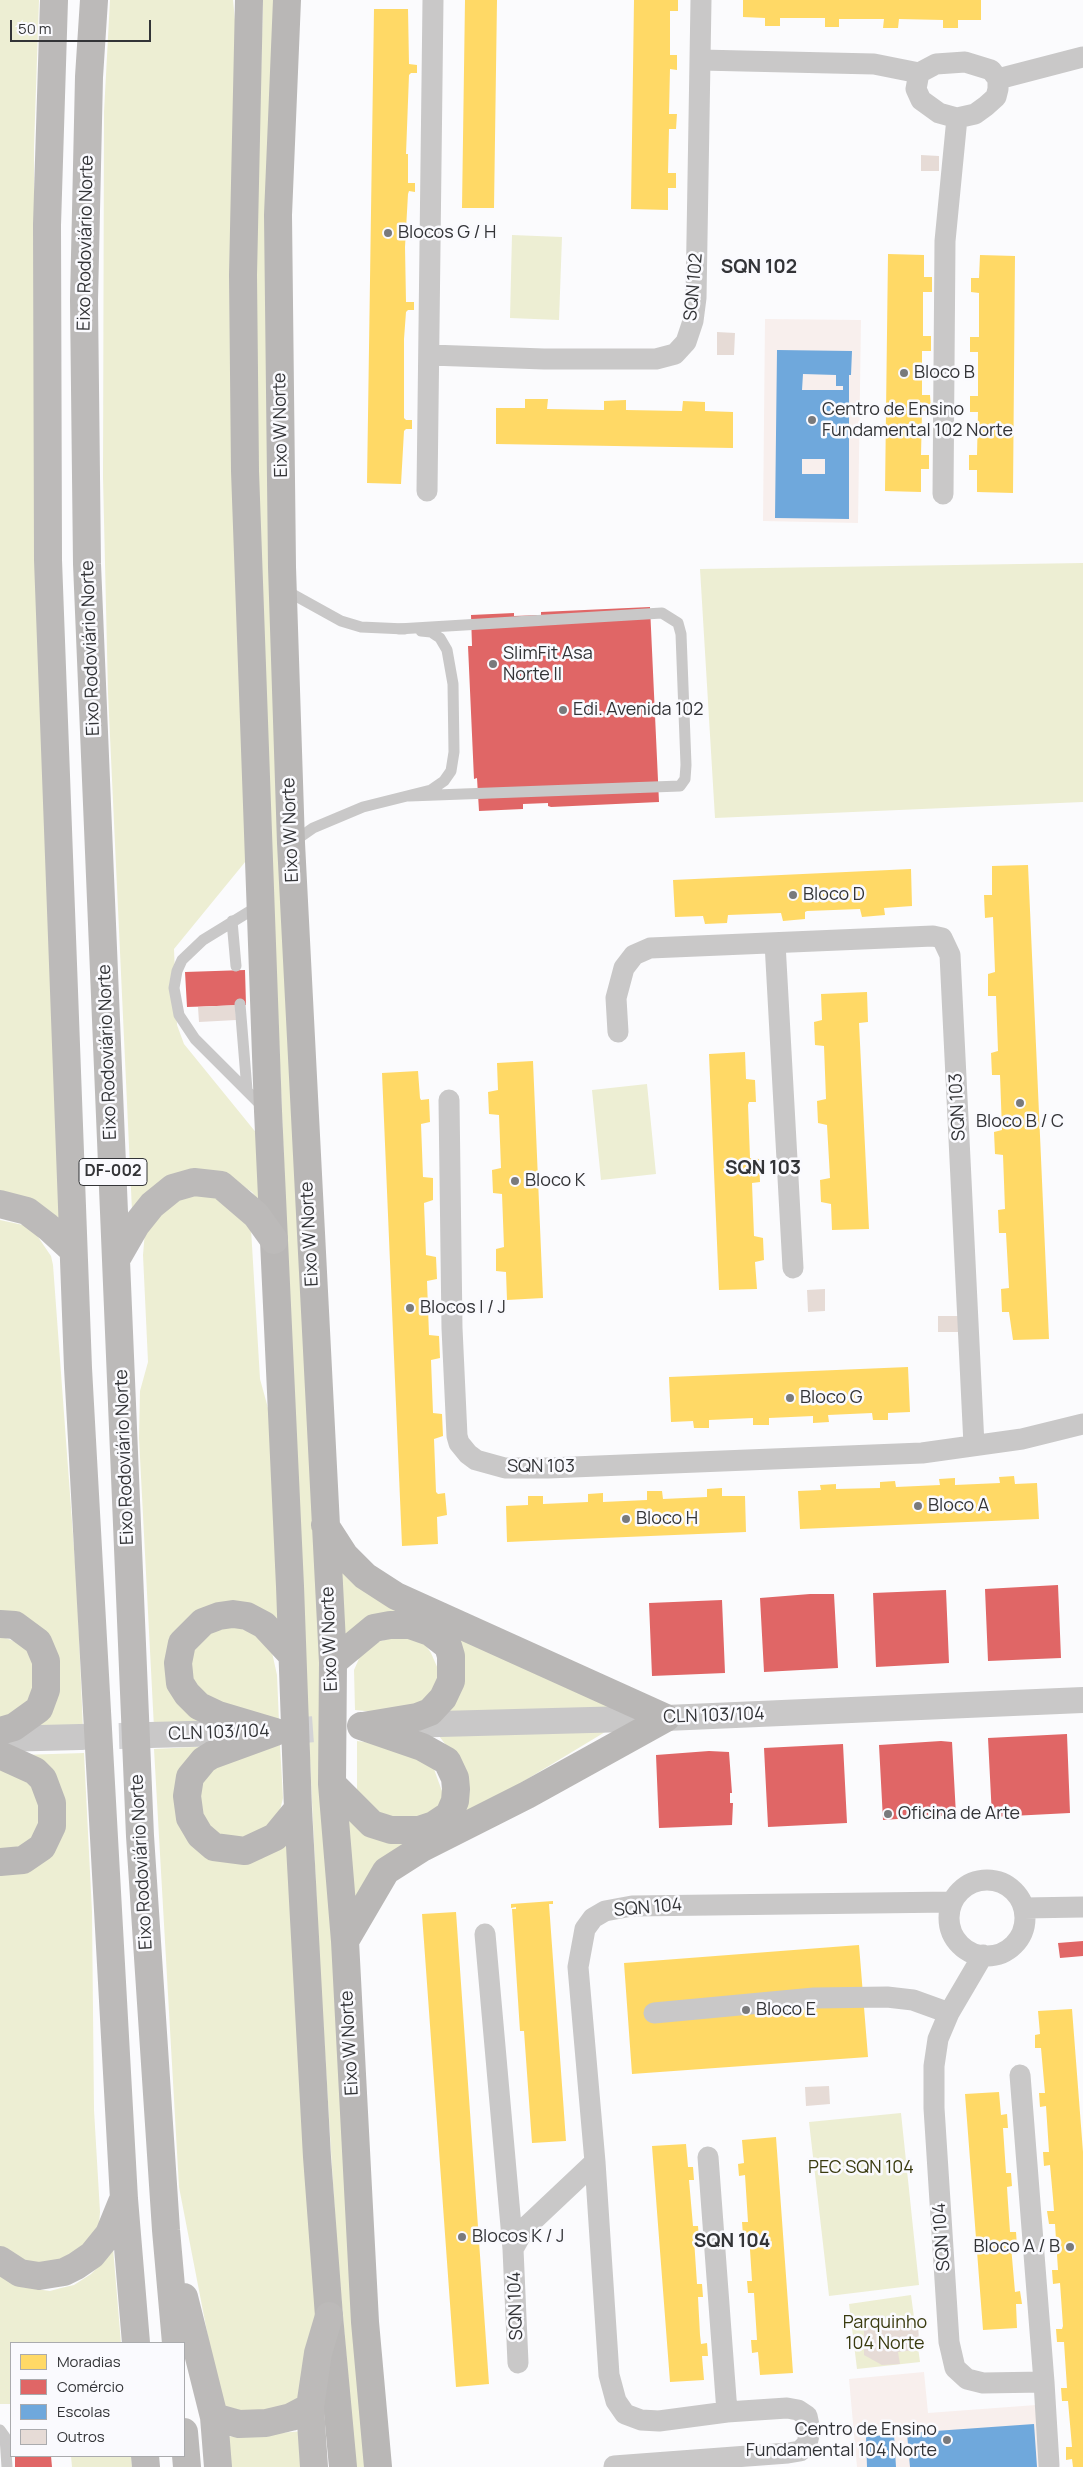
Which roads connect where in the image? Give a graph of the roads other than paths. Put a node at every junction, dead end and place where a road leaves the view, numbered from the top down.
1 (54, 0) edge
2 (94, 0) edge
3 (249, 0) edge
4 (287, 0) edge
5 (701, 0) edge
6 (433, 3) edge
7 (1083, 57) edge
8 (700, 60) junction
9 (1083, 62) edge
10 (1044, 67) junction
11 (919, 72) junction
12 (998, 79) junction
13 (957, 118) junction
14 (430, 355) junction
15 (427, 491) dead end
16 (943, 494) dead end
17 (283, 588) junction
18 (398, 629) junction
19 (409, 796) junction
20 (291, 843) junction
21 (261, 904) junction
22 (232, 921) junction
23 (775, 942) junction
24 (236, 966) dead end
25 (240, 1004) dead end
26 (618, 1032) dead end
27 (247, 1090) junction
28 (449, 1100) dead end
29 (268, 1111) junction
30 (0, 1204) edge
31 (274, 1240) junction
32 (73, 1250) junction
33 (117, 1258) junction
34 (793, 1268) dead end
35 (1080, 1425) edge
36 (974, 1445) junction
37 (324, 1524) junction
38 (0, 1624) edge
39 (291, 1654) junction
40 (333, 1662) junction
41 (1083, 1700) edge
42 (666, 1718) junction
43 (353, 1726) junction
44 (0, 1731) edge
45 (281, 1732) junction
46 (150, 1735) tunnel mouth
47 (80, 1737) tunnel mouth
48 (0, 1739) edge
49 (0, 1756) edge
50 (332, 1784) junction
51 (298, 1809) junction
52 (0, 1862) edge
53 (952, 1902) junction
54 (1083, 1907) edge
55 (1024, 1908) junction
56 (485, 1934) dead end
57 (345, 1941) junction
58 (983, 1955) junction
59 (654, 2013) dead end
60 (949, 2013) junction
61 (1020, 2075) dead end
62 (708, 2157) dead end
63 (595, 2162) junction
64 (124, 2199) junction
65 (166, 2230) junction
66 (514, 2249) junction
67 (0, 2260) edge
68 (329, 2316) junction
69 (136, 2342) edge
70 (176, 2342) edge
71 (518, 2363) dead end
72 (1044, 2382) junction
73 (310, 2407) junction
74 (727, 2412) junction
75 (214, 2417) junction
76 (0, 2430) edge
77 (185, 2444) edge
78 (1049, 2465) dead end
79 (614, 2466) edge
80 (7, 2467) edge
81 (187, 2467) edge
82 (218, 2467) edge
83 (314, 2467) edge
84 (343, 2467) edge
85 (378, 2467) edge

1 - 32 highway, Eixo Rodoviário Norte / DF-002
2 - 33 highway, Eixo Rodoviário Norte / DF-002
3 - 21 main road, Eixo W Norte
4 - 17 main road, Eixo W Norte
5 - 8 street, SQN 102
6 - 14 street
7 - 10 street
8 - 11 street
8 - 14 street, SQN 102
9 - 10 street
10 - 12 street
11 - 12 street
11 - 13 street
12 - 13 street
13 - 16 street
14 - 15 street
17 - 18 lane
17 - 20 main road, Eixo W Norte
18 - 19 lane
18 - 19 lane
19 - 20 lane
20 - 37 main road, Eixo W Norte
21 - 22 lane
21 - 29 main road, Eixo W Norte
22 - 24 lane
22 - 27 lane
23 - 26 street, SQN 103
23 - 34 street
23 - 36 street, SQN 103
25 - 27 lane
27 - 29 lane
28 - 36 street, SQN 103
29 - 31 main road, Eixo W Norte
30 - 32 highway
31 - 33 highway
31 - 39 main road, Eixo W Norte
32 - 64 highway, Eixo Rodoviário Norte / DF-002
33 - 65 highway, Eixo Rodoviário Norte / DF-002
35 - 36 street, SQN 103
37 - 40 main road, Eixo W Norte
37 - 42 main road
38 - 44 main road
39 - 45 main road
39 - 51 main road, Eixo W Norte
40 - 43 main road
40 - 50 main road, Eixo W Norte
41 - 42 street, CLN 103/104
42 - 43 street, CLN 103/104
42 - 57 main road
43 - 50 main road
45 - 46 street, CLN 103/104
45 - 51 main road
47 - 48 street
49 - 52 main road
50 - 57 main road, Eixo W Norte
51 - 68 main road, Eixo W Norte
53 - 55 street
53 - 58 street
53 - 63 street, SQN 104
54 - 55 street
55 - 58 street
56 - 66 street, SQN 104
57 - 85 main road, Eixo W Norte
58 - 60 street, SQN 104
59 - 60 street
60 - 72 street, SQN 104
61 - 72 street
62 - 74 street
63 - 66 street, SQN 104
63 - 74 street, SQN 104
64 - 67 highway
64 - 69 highway, Eixo Rodoviário Norte / DF-002
65 - 70 highway, Eixo Rodoviário Norte / DF-002
65 - 75 highway
66 - 71 street, SQN 104
68 - 73 highway
68 - 84 main road, Eixo W Norte
72 - 78 street
73 - 75 highway
73 - 83 highway
74 - 79 street, SQN 104
75 - 82 highway
76 - 80 lane
77 - 81 highway

